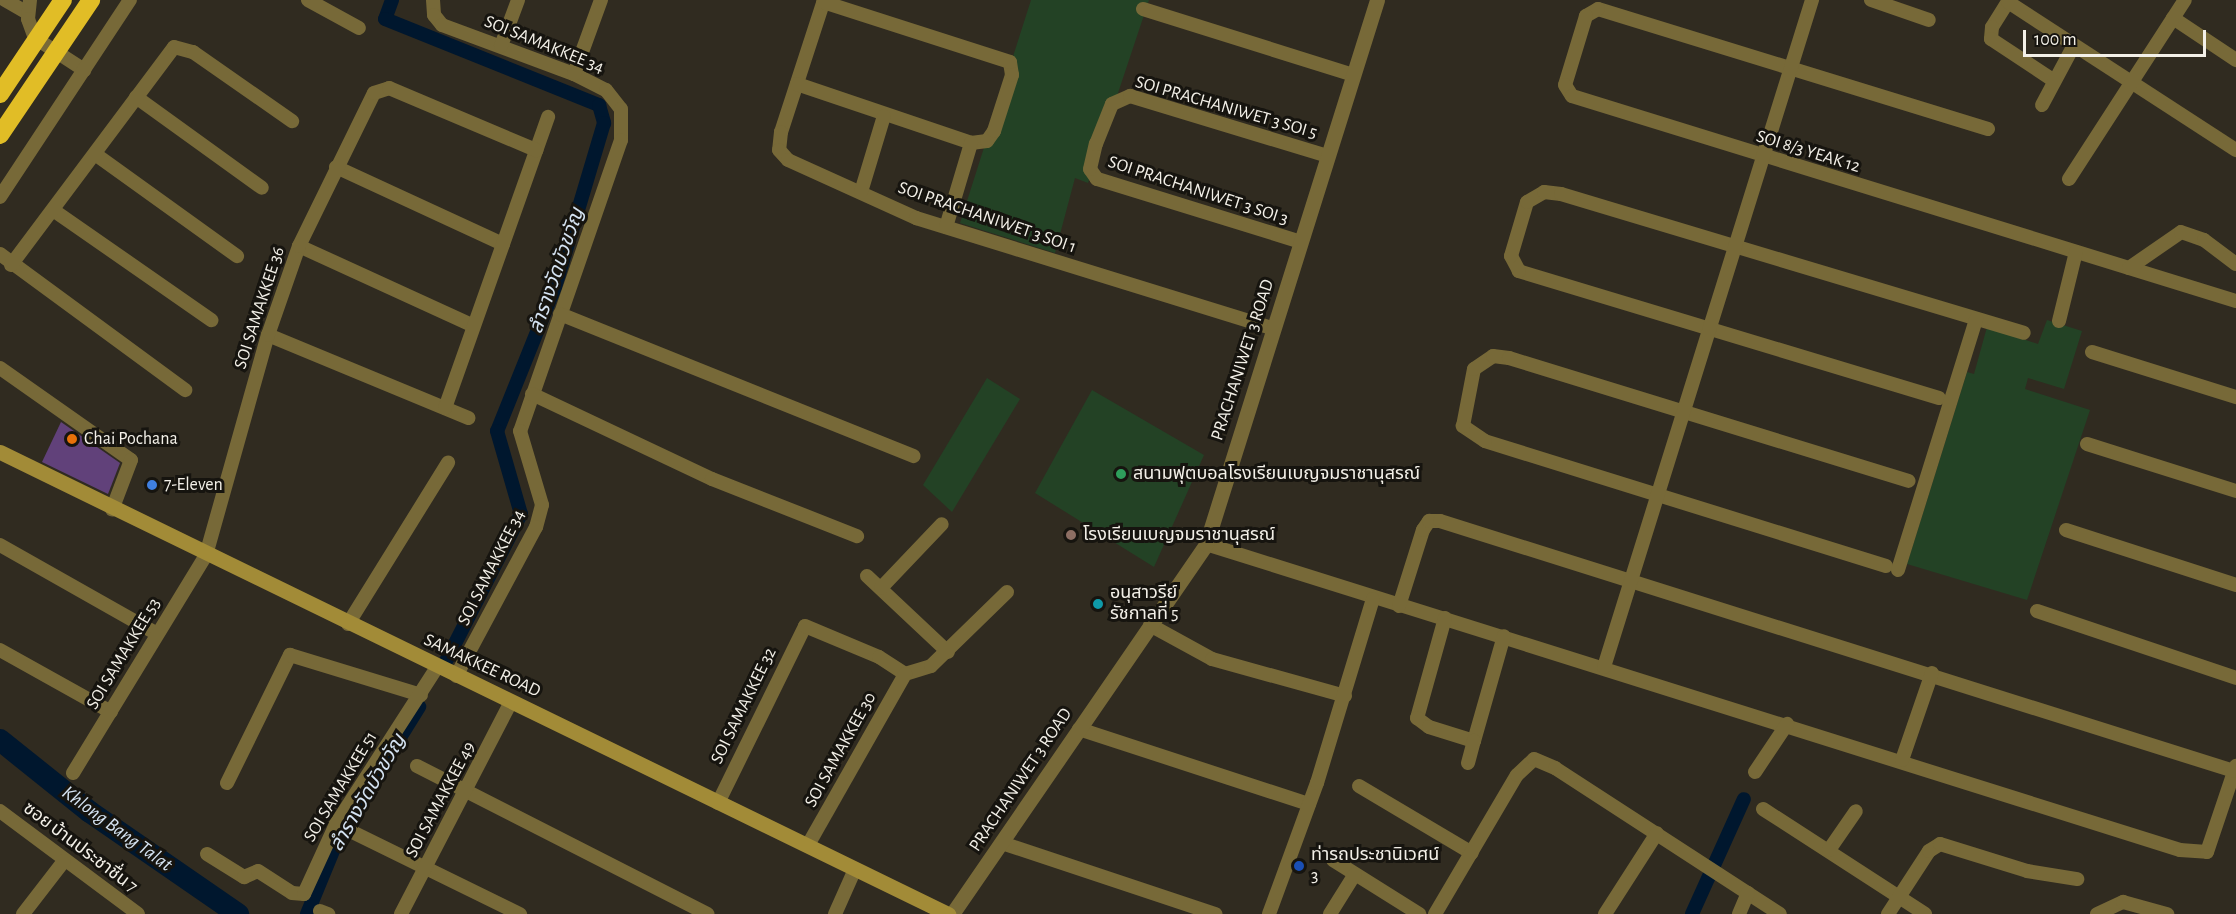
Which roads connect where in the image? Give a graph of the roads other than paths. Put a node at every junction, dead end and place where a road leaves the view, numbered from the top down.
1 (5, 0) edge
2 (63, 0) edge
3 (91, 0) edge
4 (130, 0) edge
5 (308, 0) edge
6 (433, 0) edge
7 (518, 0) edge
8 (601, 0) edge
9 (1377, 0) edge
10 (1812, 0) edge
11 (1871, 0) edge
12 (2185, 0) edge
13 (824, 1) edge
14 (2009, 1) edge
15 (27, 6) edge
16 (1143, 9) dead end
17 (2173, 18) junction
18 (1929, 20) dead end
19 (359, 28) dead end
20 (501, 46) junction
21 (2073, 47) junction
22 (2236, 60) edge
23 (1791, 69) junction
24 (84, 70) junction
25 (574, 74) junction
26 (1354, 75) junction
27 (2053, 80) junction
28 (2132, 82) junction
29 (796, 84) junction
30 (0, 94) edge
31 (136, 97) junction
32 (2042, 105) dead end
33 (884, 116) junction
34 (548, 117) dead end
35 (292, 121) dead end
36 (1988, 129) dead end
37 (1100, 133) joint
38 (0, 135) edge
39 (971, 143) junction
40 (536, 150) junction
41 (2236, 150) edge
42 (95, 154) junction
43 (1328, 156) junction
44 (1765, 158) junction
45 (336, 167) junction
46 (2069, 180) dead end
47 (262, 188) dead end
48 (861, 192) junction
49 (0, 197) edge
50 (52, 210) junction
51 (946, 227) junction
52 (1301, 242) junction
53 (503, 244) junction
54 (298, 246) junction
55 (1737, 247) junction
56 (2076, 252) junction
57 (0, 255) edge
58 (237, 256) dead end
59 (2236, 264) edge
60 (11, 265) junction
61 (2129, 268) junction
62 (2236, 301) edge
63 (561, 314) junction
64 (1976, 319) junction
65 (211, 320) dead end
66 (2059, 321) dead end
67 (474, 326) junction
68 (1274, 329) junction
69 (1710, 331) junction
70 (2024, 333) dead end
71 (268, 335) junction
72 (2092, 352) dead end
73 (0, 368) edge
74 (185, 390) dead end
75 (532, 394) junction
76 (2236, 397) edge
77 (1940, 398) dead end
78 (445, 408) junction
79 (1684, 412) junction
80 (468, 418) dead end
81 (2087, 444) dead end
82 (0, 452) edge
83 (914, 456) dead end
84 (448, 463) dead end
85 (1909, 481) dead end
86 (2236, 491) edge
87 (1658, 496) junction
88 (112, 510) junction
89 (942, 524) dead end
90 (2066, 530) dead end
91 (857, 536) dead end
92 (1206, 544) junction
93 (0, 545) edge
94 (206, 555) junction
95 (867, 576) dead end
96 (1631, 581) junction
97 (2236, 585) edge
98 (881, 588) junction
99 (1007, 592) dead end
100 (1373, 599) junction
101 (1399, 606) junction
102 (2037, 611) dead end
103 (1445, 618) junction
104 (348, 624) junction
105 (1150, 625) junction
106 (157, 634) junction
107 (1504, 636) junction
108 (0, 650) edge
109 (948, 652) junction
110 (437, 666) junction
111 (1604, 667) junction
112 (1932, 673) junction
113 (906, 674) junction
114 (456, 676) junction
115 (2236, 678) edge
116 (421, 695) junction
117 (1345, 696) junction
118 (511, 702) junction
119 (111, 712) junction
120 (1787, 724) junction
121 (1079, 729) junction
122 (1474, 741) junction
123 (1902, 760) junction
124 (1468, 763) dead end
125 (417, 766) dead end
126 (2235, 768) edge
127 (1755, 772) dead end
128 (73, 773) dead end
129 (227, 783) dead end
130 (1359, 786) dead end
131 (467, 791) junction
132 (718, 803) junction
133 (1309, 804) junction
134 (1763, 809) dead end
135 (0, 811) edge
136 (1856, 811) dead end
137 (341, 826) junction
138 (1657, 833) junction
139 (1002, 843) junction
140 (808, 845) junction
141 (1829, 850) junction
142 (1472, 853) junction
143 (207, 854) dead end
144 (1333, 860) dead end
145 (64, 861) junction
146 (426, 867) junction
147 (855, 869) junction
148 (1355, 874) junction
149 (2077, 879) dead end
150 (1748, 893) junction
151 (1900, 897) junction
152 (23, 914) edge
153 (138, 914) edge
154 (401, 914) edge
155 (520, 914) edge
156 (707, 914) edge
157 (835, 914) edge
158 (950, 914) edge
159 (1215, 914) edge
160 (1269, 914) edge
161 (1330, 914) edge
162 (1419, 914) edge
163 (1435, 914) edge
164 (1605, 914) edge
165 (1739, 914) edge
166 (1780, 914) edge
167 (1888, 914) edge
168 (1925, 914) edge
169 (2097, 914) edge
170 (2167, 914) edge

1 - 15 street
2 - 30 highway, bridge
3 - 38 highway, bridge
4 - 24 street
5 - 19 street
6 - 20 street, SOI SAMAKKEE 34
7 - 20 street
8 - 25 street
9 - 26 street, PRACHANIWET 3 ROAD
10 - 23 street
11 - 18 street
12 - 17 street
13 - 29 street, SOI PRACHANIWET 3 SOI 1
13 - 39 street
14 - 21 street
14 - 27 street
15 - 24 street
16 - 26 street
17 - 22 street
17 - 28 street
20 - 25 street, SOI SAMAKKEE 34
21 - 27 street
21 - 28 street
23 - 36 street
23 - 44 street
23 - 44 street, SOI 8/3 YEAK 12
24 - 49 street
25 - 63 street, SOI SAMAKKEE 34
26 - 43 street, PRACHANIWET 3 ROAD
27 - 32 street
28 - 41 street
28 - 46 street
29 - 33 street
29 - 48 street, SOI PRACHANIWET 3 SOI 1
31 - 35 street
31 - 42 street
31 - 47 street
33 - 39 street
33 - 48 street
34 - 40 street
37 - 43 street, SOI PRACHANIWET 3 SOI 5
37 - 52 street, SOI PRACHANIWET 3 SOI 3
39 - 51 street
40 - 45 street, SOI SAMAKKEE 36
40 - 53 street
42 - 50 street
42 - 58 street
43 - 52 street, PRACHANIWET 3 ROAD
44 - 55 street
44 - 56 street, SOI 8/3 YEAK 12
45 - 53 street
45 - 54 street, SOI SAMAKKEE 36
48 - 51 street, SOI PRACHANIWET 3 SOI 1
50 - 60 street
50 - 65 street
51 - 68 street, SOI PRACHANIWET 3 SOI 1
52 - 68 street, PRACHANIWET 3 ROAD
53 - 67 street
54 - 67 street
54 - 71 street, SOI SAMAKKEE 36
55 - 64 street
55 - 69 street
55 - 69 street
56 - 61 street, SOI 8/3 YEAK 12
56 - 66 street
57 - 60 street
59 - 61 street
60 - 74 street
61 - 62 street, SOI 8/3 YEAK 12
63 - 75 street, SOI SAMAKKEE 34
63 - 83 street
64 - 70 street
64 - 87 street
67 - 78 street
68 - 92 street, PRACHANIWET 3 ROAD
69 - 77 street
69 - 79 street
71 - 78 street
71 - 94 street, SOI SAMAKKEE 36
72 - 76 street
73 - 88 street
75 - 91 street
75 - 114 street, SOI SAMAKKEE 34
78 - 80 street
79 - 85 street
79 - 87 street
79 - 87 street
81 - 86 street
82 - 88 main road, SAMAKKEE ROAD
84 - 104 street
87 - 96 street
88 - 94 main road, SAMAKKEE ROAD
89 - 98 street
90 - 97 street
92 - 100 street
92 - 105 street, PRACHANIWET 3 ROAD
93 - 106 street
94 - 104 main road, SAMAKKEE ROAD
94 - 106 street, SOI SAMAKKEE 53
95 - 98 street
96 - 101 street
96 - 111 street
96 - 112 street
98 - 109 street
99 - 109 street
100 - 101 street
100 - 117 street
101 - 103 street
102 - 115 street
103 - 107 street
103 - 122 street
104 - 110 main road, SAMAKKEE ROAD
105 - 117 street
105 - 121 street, PRACHANIWET 3 ROAD
106 - 119 street, SOI SAMAKKEE 53
107 - 111 street
107 - 122 street
108 - 119 street
109 - 113 street
110 - 114 main road, SAMAKKEE ROAD
110 - 116 street, SOI SAMAKKEE 51
111 - 120 street
112 - 123 street
112 - 126 street
113 - 132 street, SOI SAMAKKEE 32
113 - 140 street, SOI SAMAKKEE 30
114 - 118 main road, SAMAKKEE ROAD
116 - 129 street
116 - 137 street, SOI SAMAKKEE 51
117 - 133 street
118 - 131 street, SOI SAMAKKEE 49
118 - 132 main road, SAMAKKEE ROAD
119 - 128 street, SOI SAMAKKEE 53
120 - 123 street
120 - 127 street
121 - 133 street
121 - 139 street, PRACHANIWET 3 ROAD
122 - 124 street
123 - 126 street
125 - 131 street
130 - 142 street
131 - 146 street, SOI SAMAKKEE 49
131 - 156 street
132 - 140 main road, SAMAKKEE ROAD
133 - 160 street
134 - 141 street
135 - 145 street, ซอย บ้านประชาชื่น 7
136 - 141 street
137 - 143 street, SOI SAMAKKEE 51
137 - 146 street
138 - 142 street
138 - 150 street
138 - 164 street
139 - 158 street, PRACHANIWET 3 ROAD
139 - 159 street
140 - 147 main road, SAMAKKEE ROAD
141 - 151 street
142 - 163 street
144 - 148 street
145 - 152 street
145 - 153 street, ซอย บ้านประชาชื่น 7
146 - 154 street, SOI SAMAKKEE 49
146 - 155 street
147 - 157 street
147 - 158 main road, SAMAKKEE ROAD
148 - 161 street
148 - 162 street
149 - 151 street
150 - 165 street
150 - 166 street
151 - 167 street
151 - 168 street
169 - 170 street

